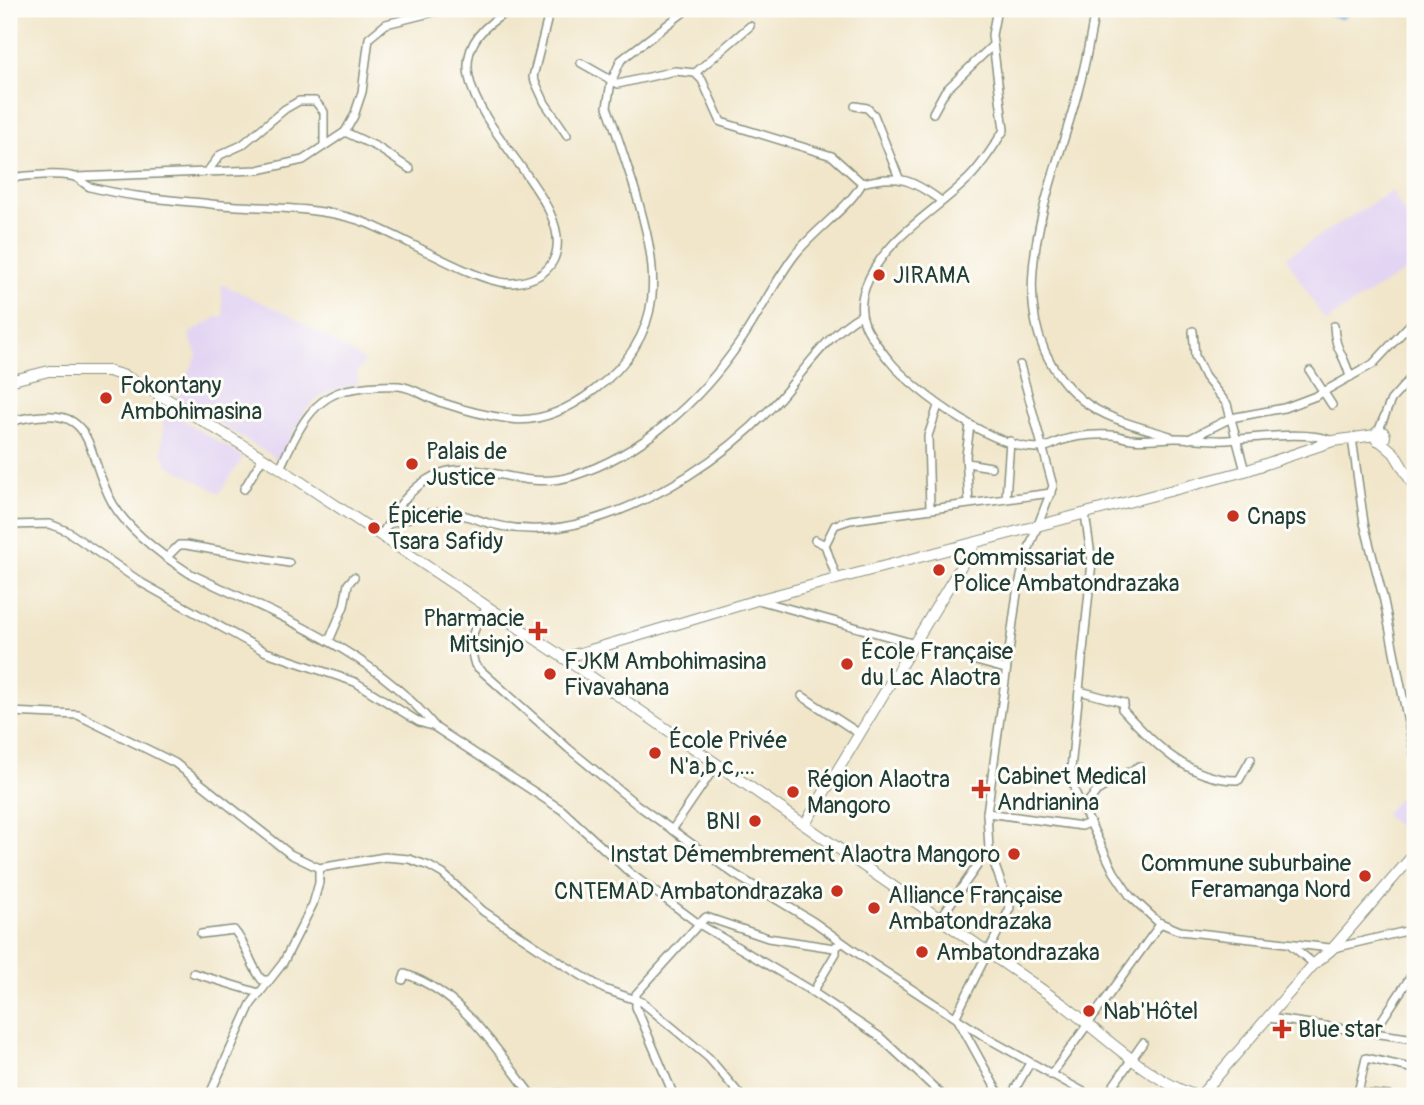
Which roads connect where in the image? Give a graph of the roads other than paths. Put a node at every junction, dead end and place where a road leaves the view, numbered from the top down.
1 (446, 9) edge
2 (513, 9) edge
3 (551, 9) edge
4 (688, 9) edge
5 (997, 9) edge
6 (1095, 9) edge
7 (750, 26) dead end
8 (993, 45) junction
9 (581, 63) dead end
10 (695, 73) junction
11 (611, 82) junction
12 (855, 106) dead end
13 (933, 113) dead end
14 (345, 132) junction
15 (567, 135) dead end
16 (324, 145) junction
17 (410, 169) dead end
18 (207, 172) junction
19 (75, 177) junction
20 (9, 178) edge
21 (899, 178) junction
22 (862, 183) junction
23 (940, 200) junction
24 (861, 315) junction
25 (1415, 318) edge
26 (1334, 326) dead end
27 (1193, 331) dead end
28 (1020, 365) dead end
29 (1310, 370) dead end
30 (1415, 373) edge
31 (1350, 377) junction
32 (9, 381) edge
33 (1324, 391) junction
34 (1332, 405) dead end
35 (937, 406) junction
36 (1231, 418) junction
37 (9, 422) edge
38 (970, 425) junction
39 (1177, 438) junction
40 (1352, 438) junction
41 (1379, 438) junction
42 (1188, 439) junction
43 (1238, 440) junction
44 (1010, 441) junction
45 (1333, 441) junction
46 (1044, 447) junction
47 (263, 457) junction
48 (968, 463) junction
49 (991, 467) dead end
50 (280, 468) junction
51 (1245, 471) junction
52 (1415, 488) edge
53 (244, 489) dead end
54 (1051, 493) junction
55 (1006, 498) junction
56 (969, 503) junction
57 (930, 508) junction
58 (1085, 514) junction
59 (9, 524) edge
60 (389, 524) junction
61 (1038, 526) junction
62 (380, 535) junction
63 (815, 540) dead end
64 (975, 543) junction
65 (825, 545) junction
66 (166, 558) junction
67 (289, 563) dead end
68 (354, 577) dead end
69 (837, 579) junction
70 (757, 600) junction
71 (487, 607) junction
72 (328, 641) junction
73 (915, 645) junction
74 (564, 658) junction
75 (1005, 669) junction
76 (1080, 691) junction
77 (802, 696) dead end
78 (9, 712) edge
79 (436, 728) junction
80 (860, 734) junction
81 (1415, 758) edge
82 (1251, 759) dead end
83 (717, 764) junction
84 (1139, 766) dead end
85 (1082, 809) junction
86 (987, 813) junction
87 (1088, 823) junction
88 (805, 824) junction
89 (672, 830) junction
90 (989, 849) junction
91 (1415, 853) edge
92 (319, 868) junction
93 (939, 920) junction
94 (1161, 923) junction
95 (699, 924) junction
96 (1415, 929) edge
97 (201, 934) dead end
98 (1290, 944) junction
99 (839, 945) junction
100 (1331, 949) junction
101 (987, 953) junction
102 (1314, 964) junction
103 (1415, 970) edge
104 (193, 973) dead end
105 (268, 980) junction
106 (403, 980) dead end
107 (813, 992) junction
108 (259, 993) junction
109 (635, 1000) junction
110 (956, 1016) junction
111 (1269, 1018) junction
112 (1088, 1024) junction
113 (1374, 1032) junction
114 (1415, 1039) edge
115 (1143, 1043) dead end
116 (1133, 1058) junction
117 (1030, 1063) junction
118 (1415, 1069) edge
119 (1051, 1075) junction
120 (1358, 1093) junction
121 (209, 1096) edge
122 (534, 1096) edge
123 (596, 1096) edge
124 (674, 1096) edge
125 (741, 1096) edge
126 (943, 1096) edge
127 (1000, 1096) edge
128 (1011, 1096) edge
129 (1091, 1096) edge
130 (1106, 1096) edge
131 (1199, 1096) edge
132 (1340, 1096) edge
133 (1389, 1096) edge

1 - 14 street
2 - 19 street
3 - 15 street
4 - 11 street
5 - 8 street
6 - 39 street
7 - 10 street
8 - 13 street
8 - 23 street
9 - 11 street
10 - 11 street
10 - 22 street
11 - 50 street
12 - 21 street
14 - 16 street
14 - 17 street
16 - 18 street
16 - 18 street
18 - 19 street
19 - 20 street
21 - 22 street
21 - 23 street
22 - 60 street
23 - 24 street
24 - 35 street
24 - 60 street
25 - 31 street
26 - 31 street
27 - 36 street
28 - 46 street
29 - 33 street
30 - 41 street
31 - 33 street
32 - 47 street
33 - 34 street
33 - 36 street
35 - 38 street
35 - 57 street
36 - 42 street
36 - 43 street
37 - 66 street
38 - 44 street
38 - 48 street
39 - 42 street
39 - 46 street
40 - 41 street
40 - 45 street
40 - 81 street
41 - 52 street
42 - 43 street
43 - 45 street
43 - 51 street
44 - 46 street
44 - 55 street
45 - 51 street
46 - 54 street
47 - 50 street
47 - 53 street
48 - 49 street
48 - 56 street
50 - 62 street
51 - 58 street
54 - 55 street
54 - 61 street
55 - 56 street
56 - 57 street
57 - 65 street
58 - 61 street
58 - 76 street
59 - 79 street
60 - 62 street
61 - 64 street
61 - 75 street
62 - 71 street
63 - 65 street
64 - 69 street
64 - 73 street
65 - 69 street
66 - 67 street
66 - 72 street
68 - 72 street
69 - 70 street
70 - 73 street
70 - 74 street
71 - 74 street
71 - 89 street
72 - 79 street
73 - 75 street
73 - 80 street
74 - 83 street
75 - 86 street
76 - 82 street
76 - 85 street
77 - 80 street
78 - 92 street
79 - 95 street
80 - 88 street
83 - 88 street
83 - 89 street
84 - 85 street
85 - 87 street
86 - 87 street
86 - 90 street
87 - 94 street
88 - 93 street
89 - 99 street
90 - 93 street
90 - 101 street
91 - 100 street
92 - 105 street
92 - 109 street
93 - 101 street
94 - 98 street
94 - 112 street
95 - 99 street
95 - 107 street
95 - 109 street
96 - 100 street
97 - 105 street
98 - 100 street
98 - 102 street
99 - 107 street
99 - 110 street
100 - 102 street
101 - 110 street
101 - 112 street
102 - 111 street
103 - 113 street
104 - 108 street
105 - 108 street
106 - 122 street
107 - 126 street
108 - 121 street
109 - 124 street
109 - 125 street
110 - 117 street
110 - 127 street
111 - 113 street
111 - 131 street
112 - 116 street
112 - 119 street
113 - 114 street
115 - 116 street
116 - 130 street
116 - 131 street
117 - 119 street
117 - 128 street
118 - 120 street
119 - 129 street
120 - 132 street
120 - 133 street
122 - 123 street

